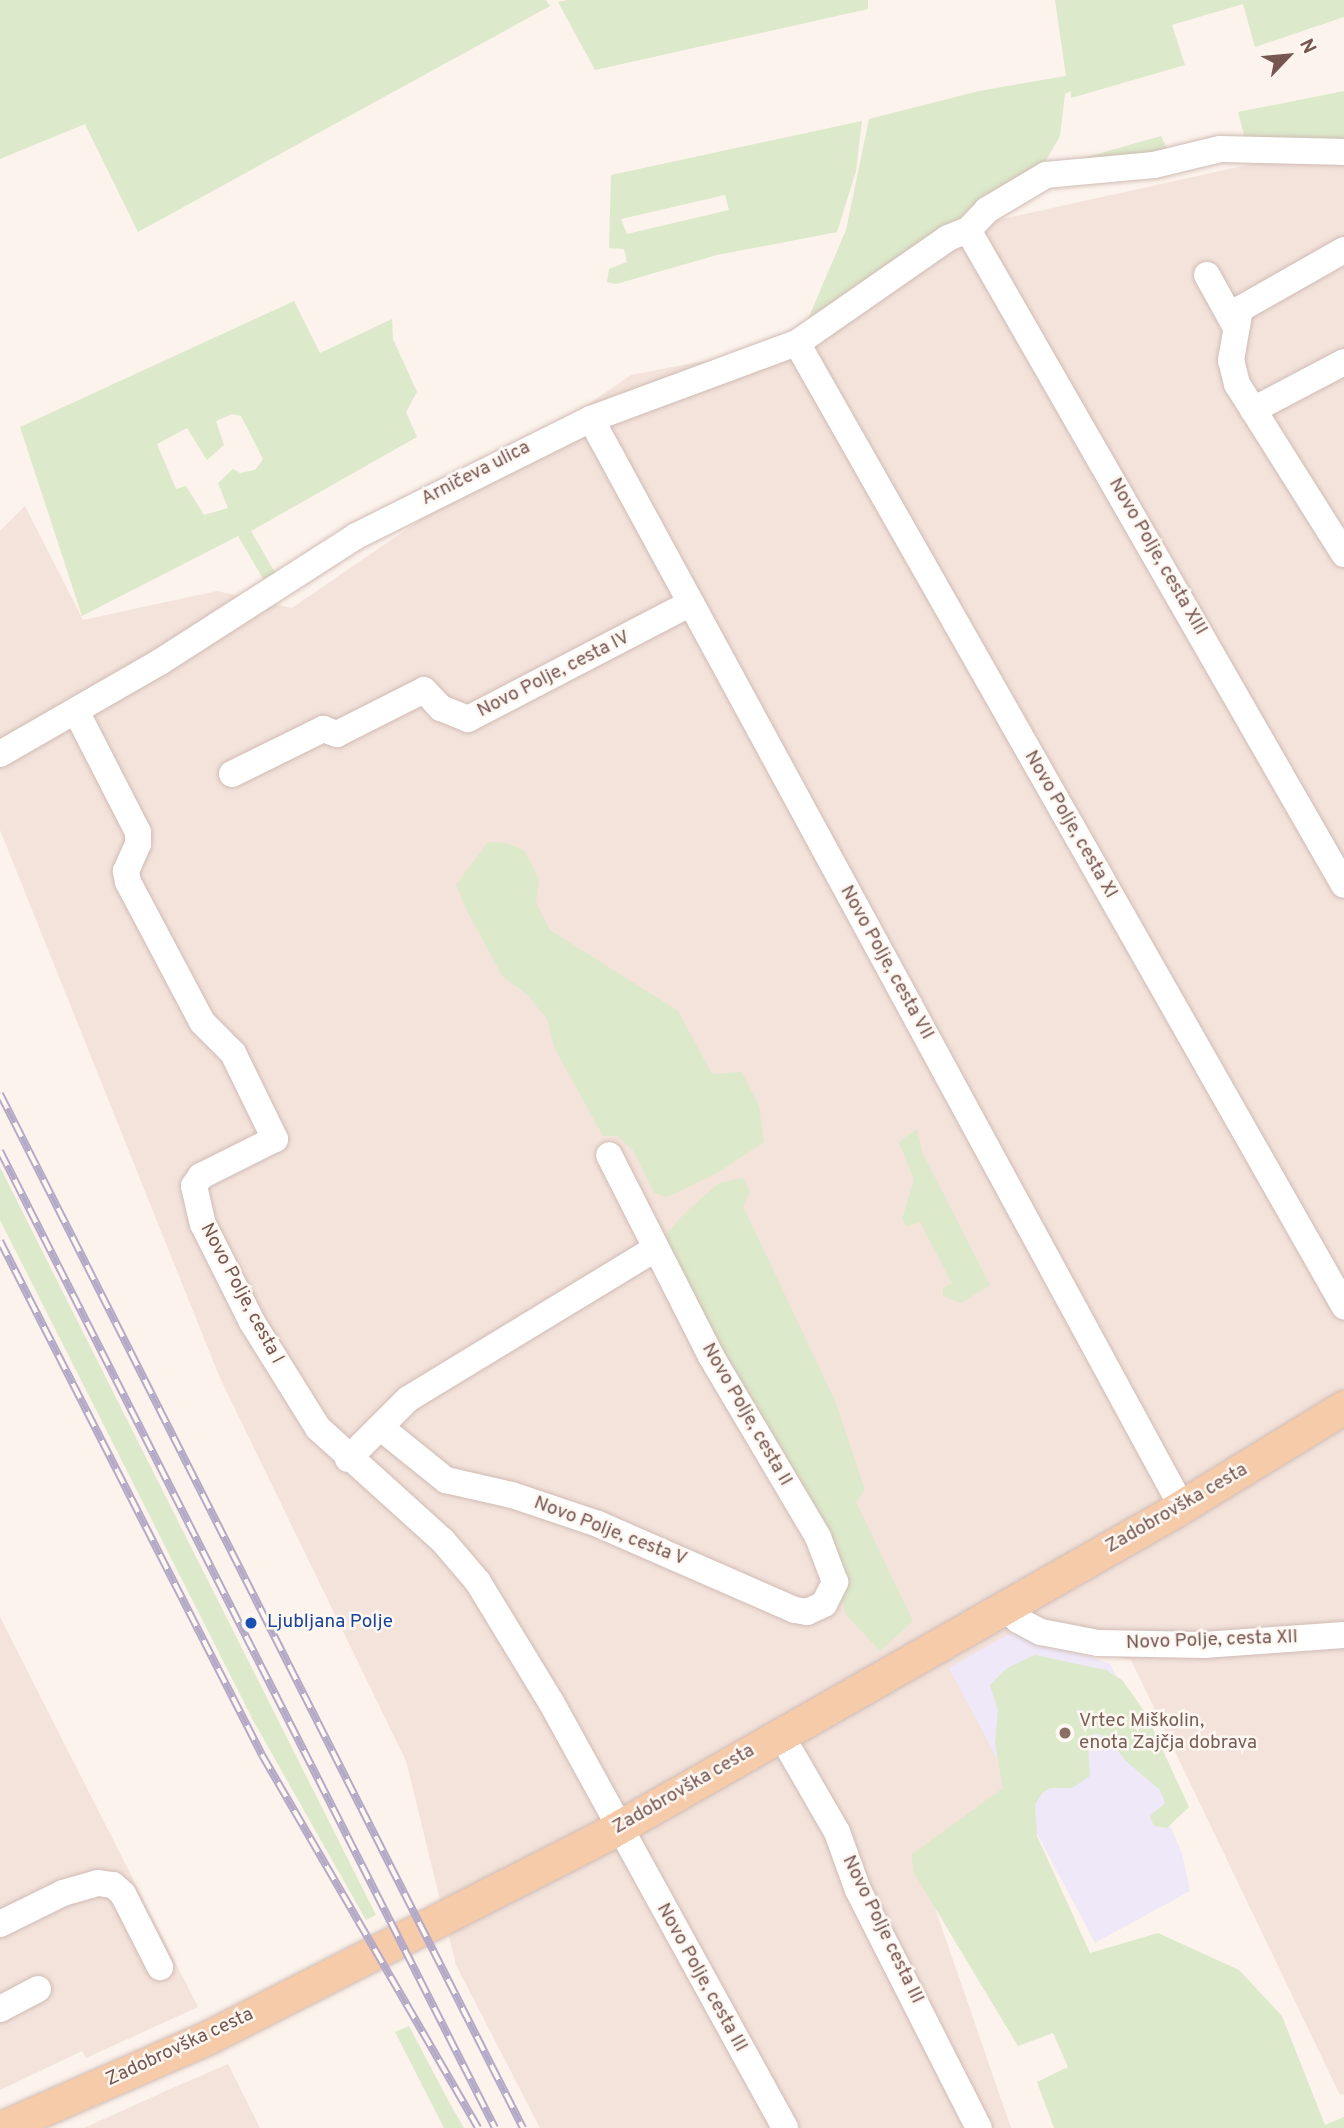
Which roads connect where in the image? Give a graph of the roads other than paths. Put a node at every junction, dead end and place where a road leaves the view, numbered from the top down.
1 (1344, 152) edge
2 (968, 230) junction
3 (1344, 250) edge
4 (1207, 275) dead end
5 (1234, 324) junction
6 (797, 343) junction
7 (1344, 362) edge
8 (1253, 410) junction
9 (591, 419) junction
10 (1344, 554) edge
11 (691, 603) junction
12 (76, 710) junction
13 (0, 754) edge
14 (232, 774) dead end
15 (1344, 885) edge
16 (610, 1155) dead end
17 (656, 1248) junction
18 (1344, 1306) edge
19 (1344, 1407) edge
20 (380, 1427) junction
21 (348, 1459) junction
22 (1182, 1507) junction
23 (835, 1582) joint
24 (1006, 1607) junction
25 (1344, 1634) edge
26 (781, 1735) junction
27 (617, 1828) junction
28 (0, 1924) edge
29 (160, 1967) dead end
30 (38, 1989) dead end
31 (0, 2009) edge
32 (1, 2128) edge
33 (785, 2128) edge
34 (979, 2128) edge

1 - 2 street, Arničeva ulica
2 - 6 street, Arničeva ulica
2 - 15 street, Novo Polje, cesta XIII
3 - 5 street
4 - 5 street
5 - 8 street
6 - 9 street, Arničeva ulica
6 - 18 street, Novo Polje, cesta XI
7 - 8 street
8 - 10 street
9 - 11 street, Novo Polje, cesta VII
9 - 12 street, Arničeva ulica
11 - 14 street, Novo Polje, cesta IV
11 - 22 street, Novo Polje, cesta VII
12 - 13 street, Arničeva ulica
12 - 21 street, Novo Polje, cesta I
16 - 17 street, Novo Polje, cesta II
17 - 20 street
17 - 23 street, Novo Polje, cesta II
19 - 22 main road, Zadobrovška cesta
20 - 21 street
20 - 23 street, Novo Polje, cesta V
21 - 27 street, Novo Polje, cesta I
22 - 24 main road, Zadobrovška cesta
24 - 25 street, Novo Polje, cesta XII
24 - 26 main road, Zadobrovška cesta
26 - 27 main road, Zadobrovška cesta
26 - 34 street, Novo Polje cesta III
27 - 32 main road, Zadobrovška cesta
27 - 33 street, Novo Polje, cesta III
28 - 29 street
30 - 31 street

